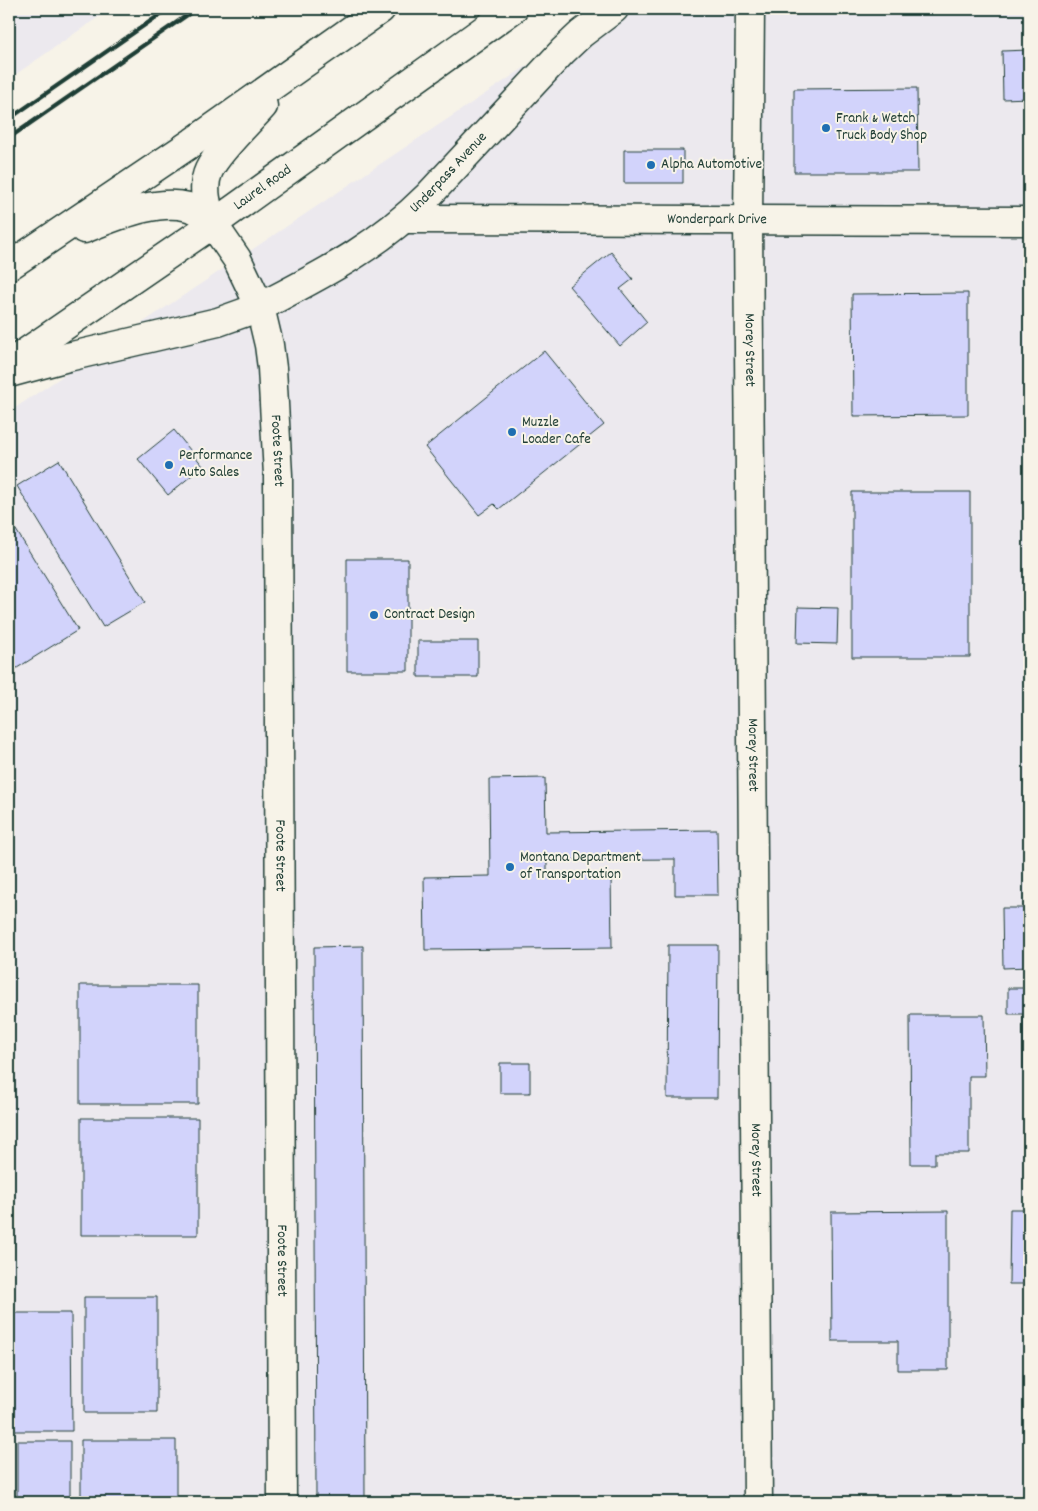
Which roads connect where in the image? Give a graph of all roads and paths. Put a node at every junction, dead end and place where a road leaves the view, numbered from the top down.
1 (381, 9) edge
2 (513, 9) edge
3 (614, 9) edge
4 (750, 9) edge
5 (295, 70) junction
6 (405, 219) junction
7 (748, 220) junction
8 (1029, 221) edge
9 (213, 224) junction
10 (13, 263) edge
11 (260, 307) junction
12 (9, 364) edge
13 (9, 373) edge
14 (282, 1502) edge
15 (758, 1502) edge

1 - 5 street
2 - 9 street, Laurel Road
3 - 6 street, Underpass Avenue
4 - 7 street, Morey Street
5 - 9 street
5 - 10 street
6 - 7 street, Wonderpark Drive
6 - 11 street, Underpass Avenue
7 - 8 street, Wonderpark Drive
7 - 15 street, Morey Street
9 - 10 street
9 - 11 street, Foote Street
9 - 12 street, Laurel Road
11 - 13 street, Underpass Avenue
11 - 14 street, Foote Street

